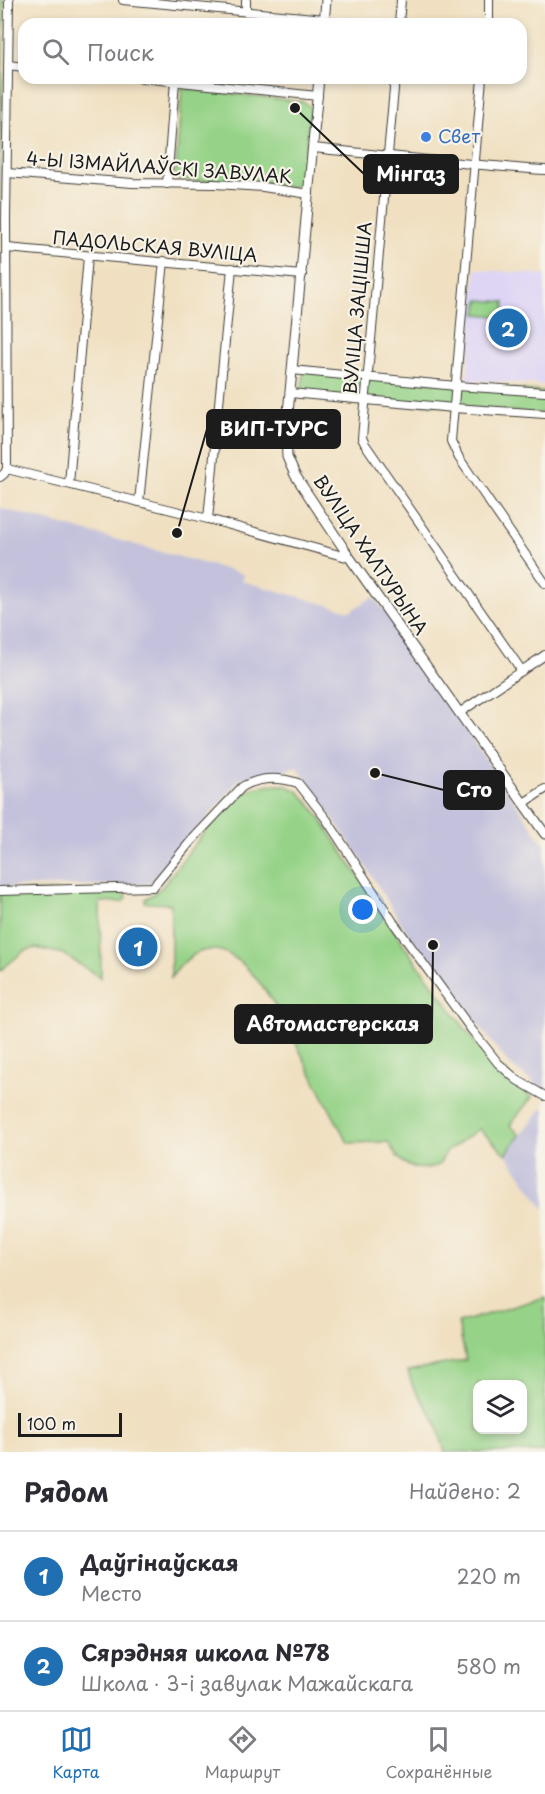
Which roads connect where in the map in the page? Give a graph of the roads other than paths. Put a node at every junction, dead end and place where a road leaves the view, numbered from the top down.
1 (9, 0) edge
2 (123, 0) edge
3 (246, 0) edge
4 (326, 0) edge
5 (401, 0) edge
6 (489, 0) edge
7 (169, 2) edge
8 (246, 12) junction
9 (299, 18) edge
10 (325, 18) edge
11 (400, 18) edge
12 (489, 18) edge
13 (8, 65) junction
14 (18, 66) edge
15 (175, 84) edge
16 (204, 84) edge
17 (319, 84) edge
18 (394, 84) edge
19 (482, 84) edge
20 (318, 96) junction
21 (313, 148) junction
22 (388, 155) junction
23 (475, 166) junction
24 (545, 170) edge
25 (7, 173) junction
26 (167, 184) junction
27 (309, 194) junction
28 (3, 217) edge
29 (7, 248) junction
30 (88, 256) junction
31 (164, 261) junction
32 (232, 268) junction
33 (302, 275) junction
34 (292, 370) junction
35 (367, 378) junction
36 (456, 386) junction
37 (545, 392) edge
38 (290, 393) junction
39 (365, 399) junction
40 (454, 408) junction
41 (545, 414) edge
42 (7, 469) junction
43 (0, 477) edge
44 (69, 484) junction
45 (139, 502) junction
46 (208, 519) junction
47 (350, 558) junction
48 (545, 583) edge
49 (545, 655) edge
50 (522, 671) junction
51 (459, 713) junction
52 (545, 789) edge
53 (524, 803) junction
54 (545, 834) edge
55 (0, 891) edge
56 (545, 1096) edge

1 - 13 street
2 - 7 street
3 - 8 street
4 - 10 street
5 - 11 street
6 - 12 street
7 - 8 street
8 - 9 street
13 - 14 street
13 - 25 street
15 - 26 street
16 - 20 street
17 - 20 street, ВУЛІЦА ХАЛТУРЫНА
18 - 22 street, ВУЛІЦА ЗАЦІШША
19 - 23 street
20 - 21 street, ВУЛІЦА ХАЛТУРЫНА
21 - 22 street
21 - 27 street, ВУЛІЦА ХАЛТУРЫНА
22 - 23 street
22 - 35 street, ВУЛІЦА ЗАЦІШША
23 - 24 street
23 - 36 street
25 - 26 street, 4-Ы ІЗМАЙЛАЎСКІ ЗАВУЛАК
25 - 28 street
26 - 27 street, 4-Ы ІЗМАЙЛАЎСКІ ЗАВУЛАК
27 - 33 street, ВУЛІЦА ХАЛТУРЫНА
28 - 29 street
29 - 30 street, ПАДОЛЬСКАЯ ВУЛІЦА
29 - 42 street
30 - 31 street, ПАДОЛЬСКАЯ ВУЛІЦА
30 - 44 street
31 - 32 street, ПАДОЛЬСКАЯ ВУЛІЦА
31 - 45 street
32 - 33 street, ПАДОЛЬСКАЯ ВУЛІЦА
32 - 46 street
33 - 34 street, ВУЛІЦА ХАЛТУРЫНА
34 - 35 street
34 - 38 street, ВУЛІЦА ХАЛТУРЫНА
35 - 36 street
35 - 39 street, ВУЛІЦА ЗАЦІШША
36 - 37 street
36 - 40 street
38 - 39 street
38 - 47 street, ВУЛІЦА ХАЛТУРЫНА
39 - 40 street
39 - 50 street, ВУЛІЦА ЗАЦІШША
40 - 41 street
40 - 48 street
42 - 43 street
42 - 44 street
44 - 45 street
45 - 46 street
46 - 47 street
47 - 51 street, ВУЛІЦА ХАЛТУРЫНА
49 - 50 street
50 - 51 street
51 - 53 street, ВУЛІЦА ХАЛТУРЫНА
52 - 53 street
53 - 54 street, ВУЛІЦА ХАЛТУРЫНА
55 - 56 street

